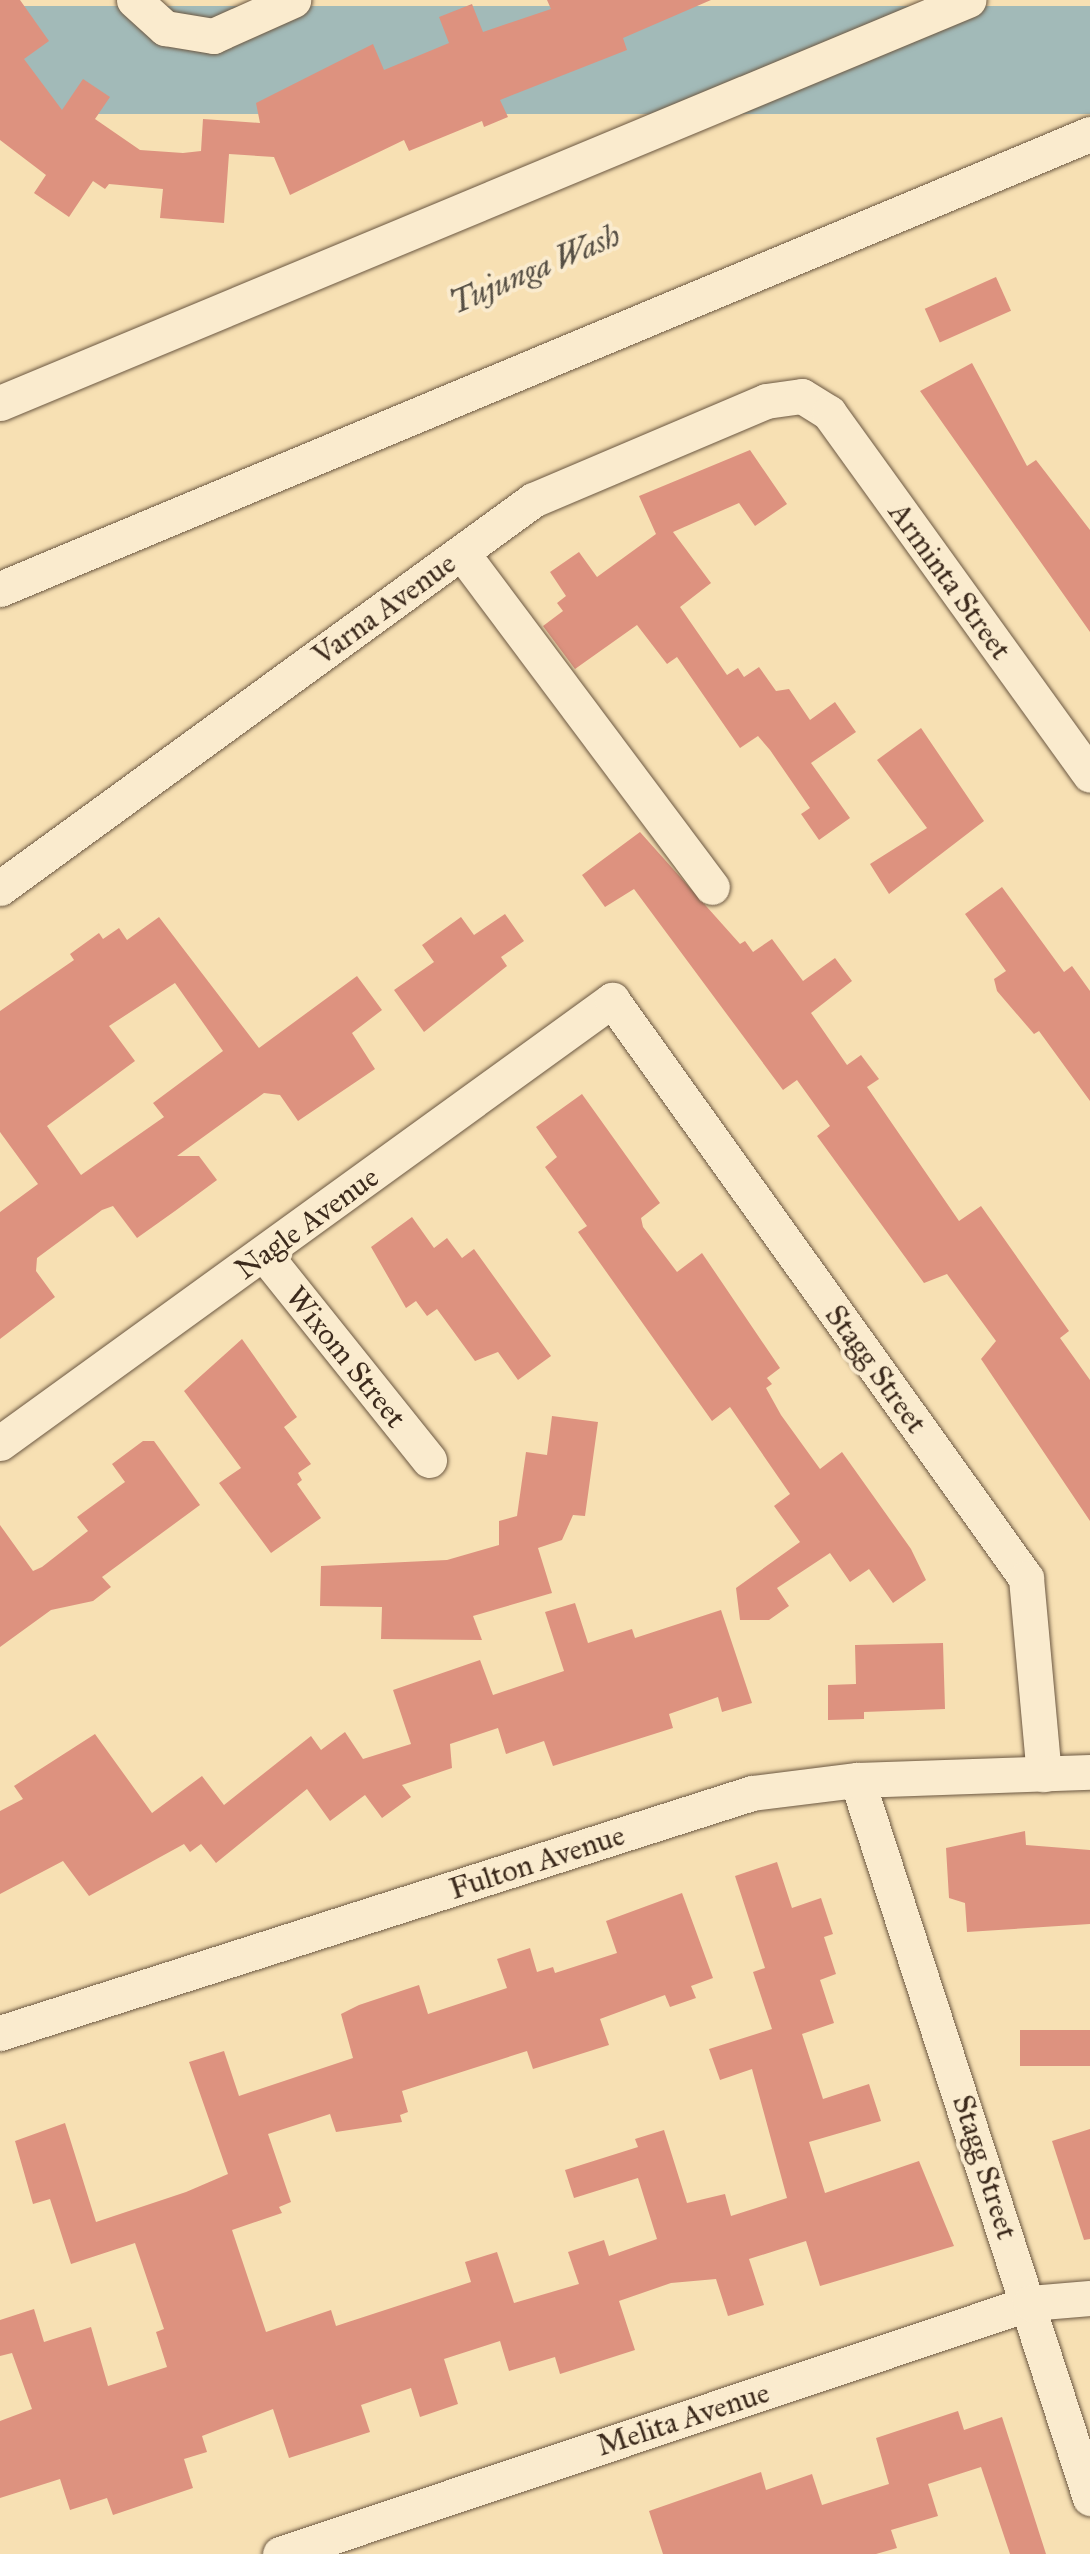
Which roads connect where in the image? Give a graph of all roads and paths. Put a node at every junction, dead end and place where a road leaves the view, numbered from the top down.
1 (134, 0) edge
2 (292, 0) edge
3 (968, 0) edge
4 (1090, 134) edge
5 (802, 396) joint
6 (0, 403) edge
7 (462, 552) junction
8 (0, 589) edge
9 (1090, 775) edge
10 (712, 887) dead end
11 (0, 888) edge
12 (612, 1000) joint
13 (264, 1254) junction
14 (0, 1443) edge
15 (429, 1460) dead end
16 (1090, 1772) edge
17 (1044, 1774) junction
18 (858, 1780) junction
19 (0, 2033) edge
20 (1090, 2298) edge
21 (1030, 2303) junction
22 (1090, 2498) edge
23 (280, 2554) edge

1 - 2 street
3 - 6 street
4 - 8 street
5 - 7 street, Varna Avenue
5 - 9 street, Arminta Street
7 - 10 street
7 - 11 street, Varna Avenue
12 - 13 street, Nagle Avenue
12 - 17 street, Stagg Street
13 - 14 street, Nagle Avenue
13 - 15 street, Wixom Street
16 - 17 street, Fulton Avenue
17 - 18 street, Fulton Avenue
18 - 19 street, Fulton Avenue
18 - 21 street, Stagg Street
20 - 21 street, Melita Avenue
21 - 22 street, Stagg Street
21 - 23 street, Melita Avenue

